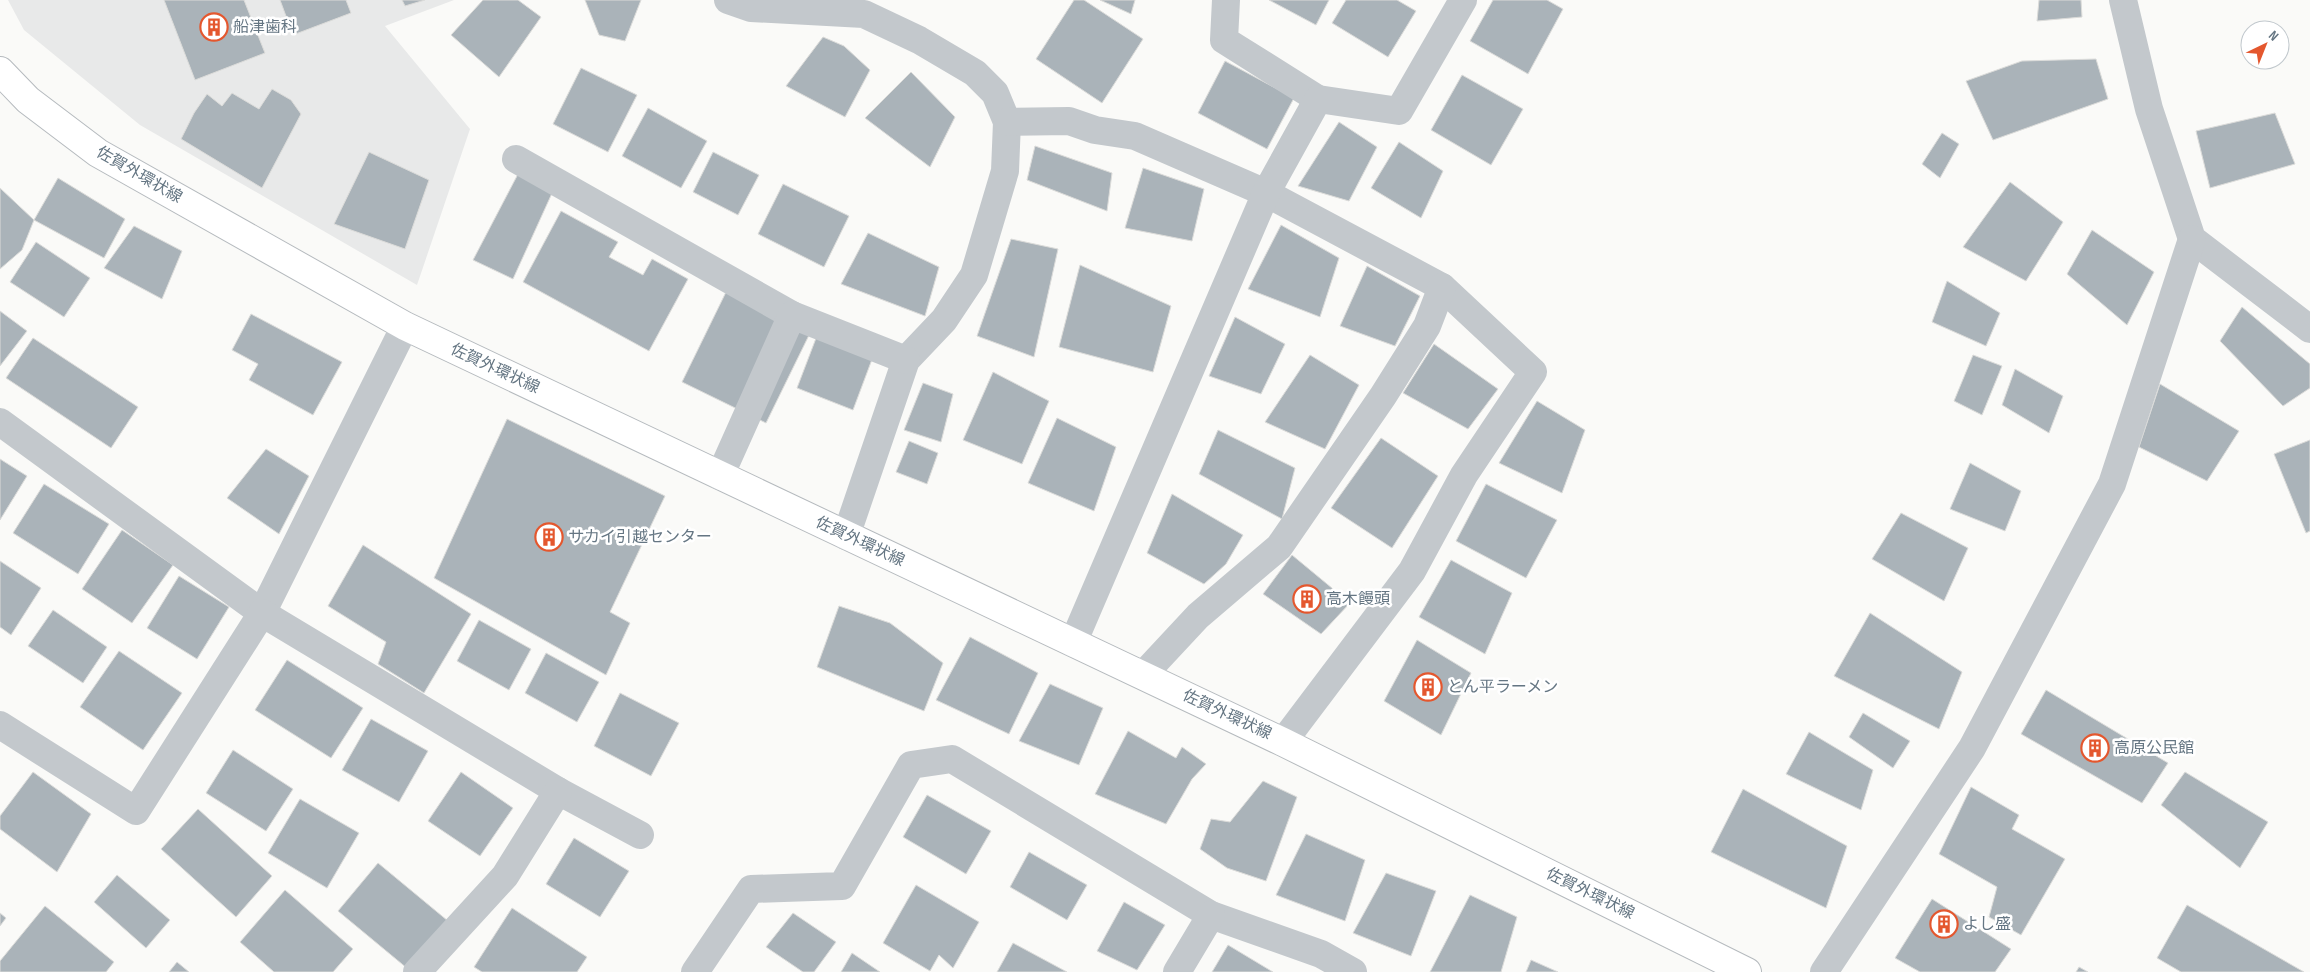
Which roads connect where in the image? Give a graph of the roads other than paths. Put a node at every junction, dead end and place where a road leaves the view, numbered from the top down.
1 (728, 0) edge
2 (1226, 0) edge
3 (1463, 0) edge
4 (2123, 0) edge
5 (0, 70) edge
6 (1318, 98) junction
7 (1007, 122) junction
8 (516, 159) dead end
9 (1266, 193) junction
10 (2192, 239) junction
11 (1442, 287) junction
12 (792, 315) junction
13 (405, 326) junction
14 (2310, 329) edge
15 (906, 360) junction
16 (0, 422) edge
17 (720, 476) junction
18 (846, 536) junction
19 (262, 612) junction
20 (1073, 643) junction
21 (1143, 675) junction
22 (0, 725) edge
23 (1284, 742) junction
24 (558, 791) junction
25 (640, 835) dead end
26 (1211, 915) junction
27 (699, 971) edge
28 (417, 972) edge
29 (1177, 972) edge
30 (1353, 972) edge
31 (1747, 972) edge
32 (1824, 972) edge

1 - 7 street
2 - 6 street
3 - 6 street
4 - 10 street
5 - 13 main road, 佐賀外環状線
6 - 9 street
7 - 9 street
7 - 15 street
8 - 12 street
9 - 11 street
9 - 20 street
10 - 14 street
10 - 32 street
11 - 21 street
11 - 23 street
12 - 15 street
12 - 17 street
13 - 17 main road, 佐賀外環状線
13 - 19 street
15 - 18 street
16 - 19 street
17 - 18 main road, 佐賀外環状線
18 - 20 main road, 佐賀外環状線
19 - 22 street
19 - 24 street
20 - 21 main road, 佐賀外環状線
21 - 23 main road, 佐賀外環状線
23 - 31 main road, 佐賀外環状線
24 - 25 street
24 - 28 street
26 - 27 street
26 - 29 street
26 - 30 street

